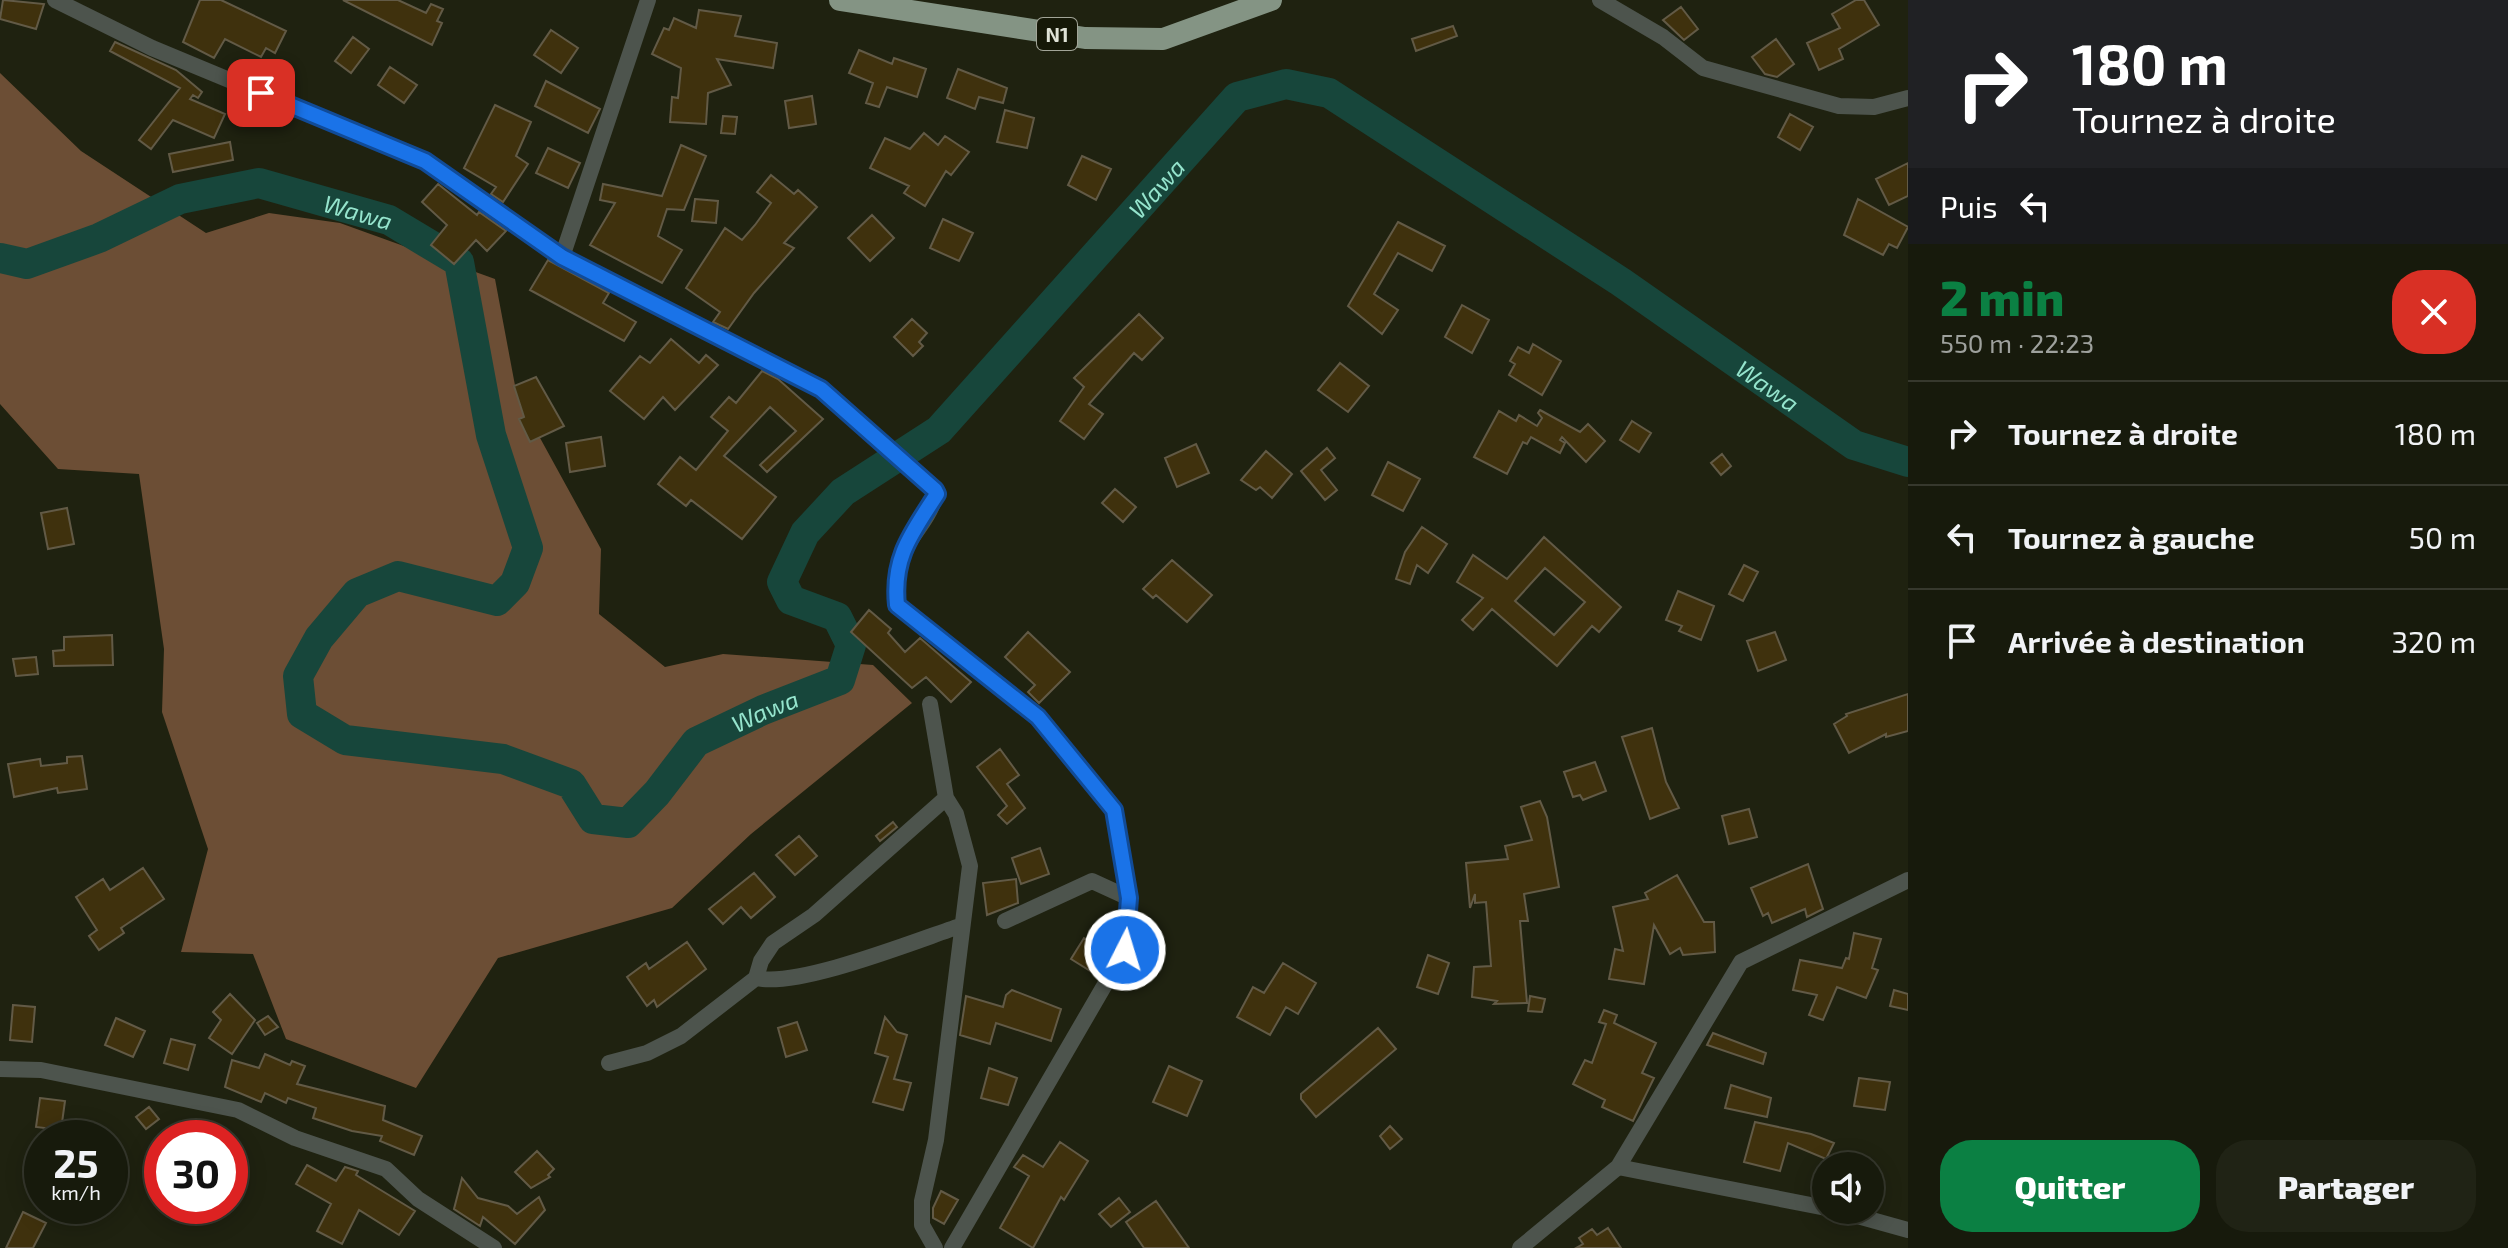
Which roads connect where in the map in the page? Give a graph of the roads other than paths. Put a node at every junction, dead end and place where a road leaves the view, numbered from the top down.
1 (55, 0) edge
2 (648, 0) edge
3 (840, 0) edge
4 (1271, 0) edge
5 (1600, 0) edge
6 (1908, 98) edge
7 (562, 257) junction
8 (930, 704) dead end
9 (946, 798) junction
10 (1908, 880) edge
11 (1129, 898) junction
12 (1005, 921) dead end
13 (960, 926) junction
14 (756, 978) junction
15 (609, 1063) dead end
16 (0, 1069) edge
17 (1618, 1167) junction
18 (1812, 1205) edge
19 (1884, 1223) edge
20 (1908, 1230) edge
21 (494, 1248) edge
22 (935, 1248) edge
23 (952, 1248) edge
24 (1520, 1248) edge

1 - 7 street
2 - 7 street
3 - 4 highway, N1
5 - 6 street
7 - 11 street
8 - 9 street
9 - 13 street
9 - 14 street
10 - 17 street
11 - 12 street
11 - 23 street
13 - 14 street
13 - 22 street
14 - 15 street
16 - 21 street
17 - 18 street
17 - 24 street
19 - 20 street

